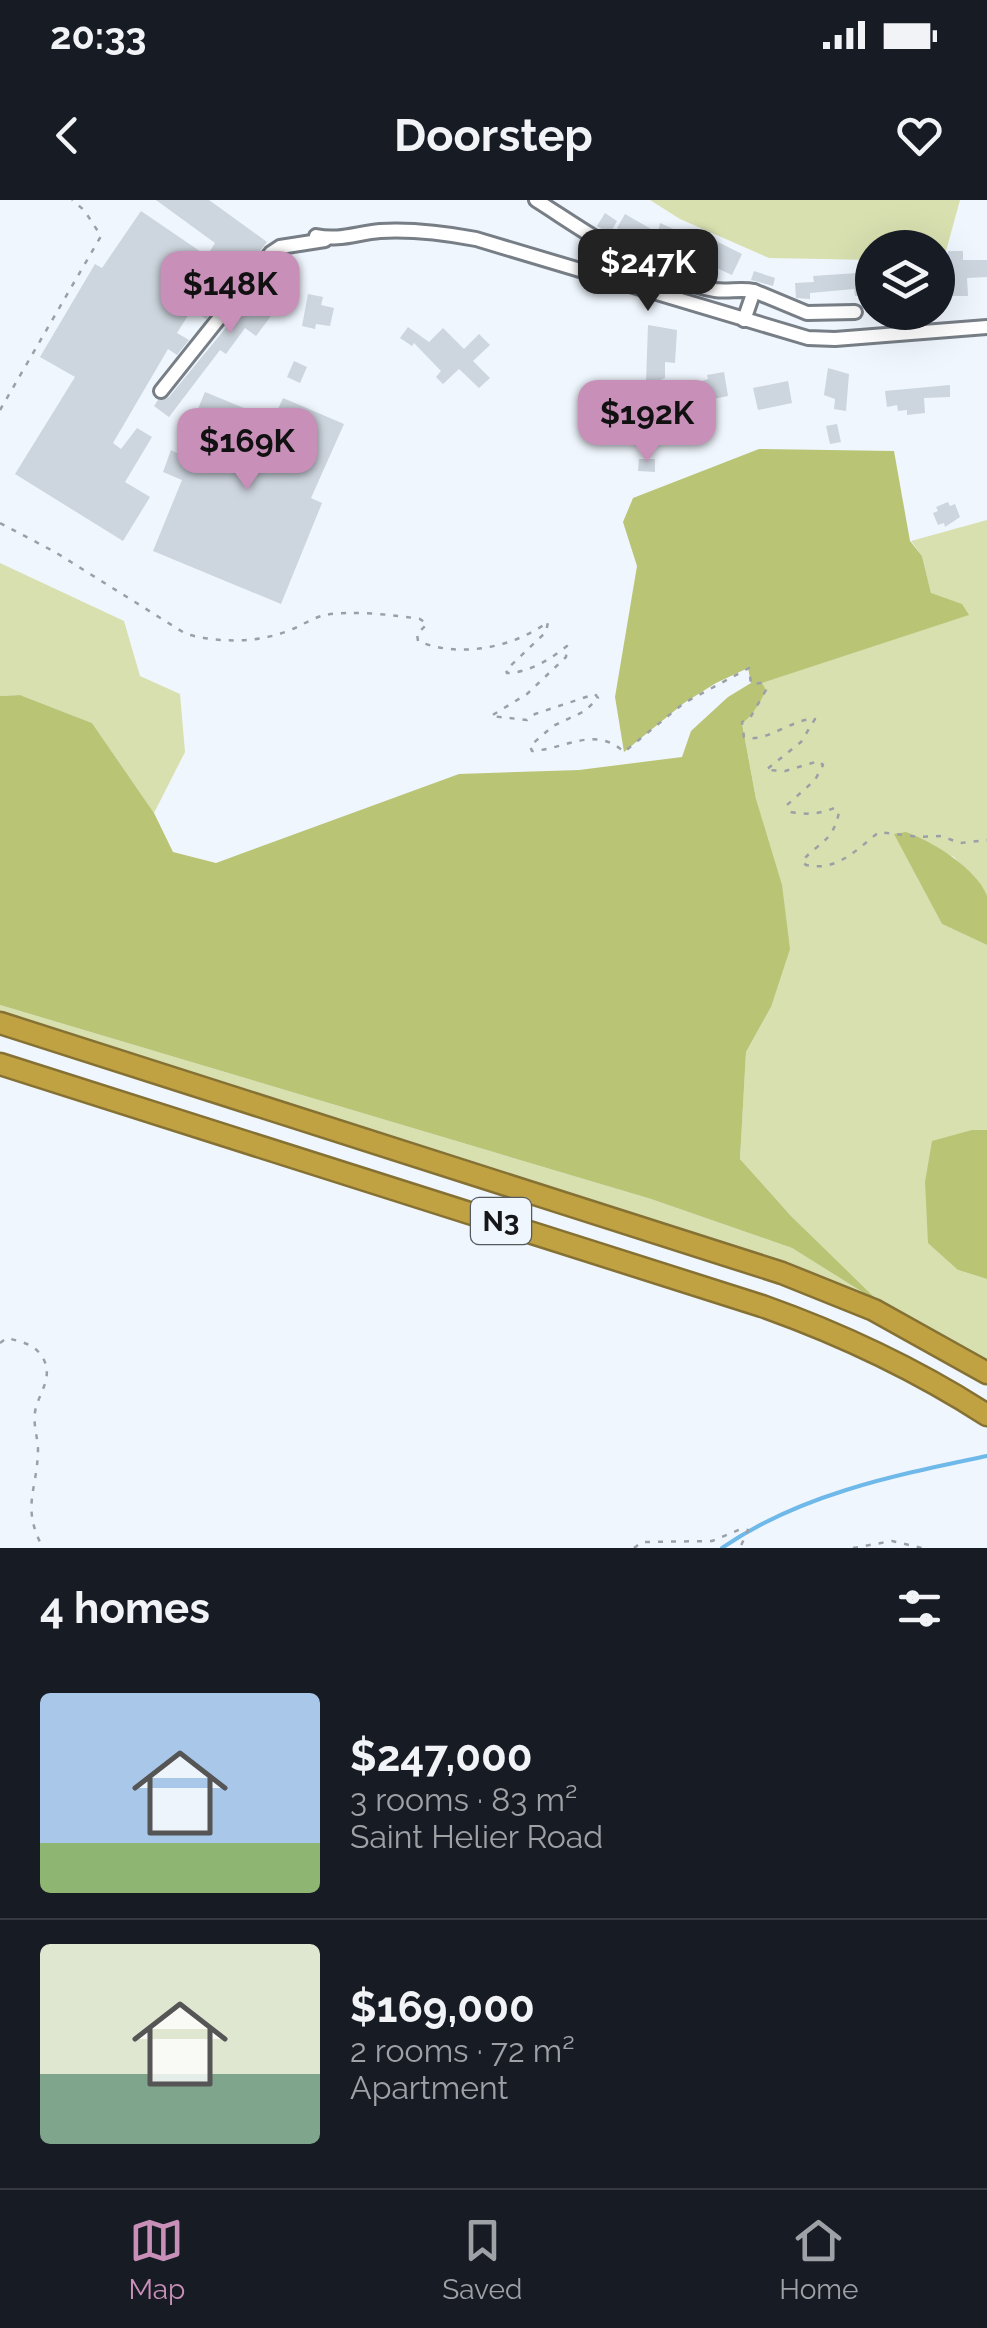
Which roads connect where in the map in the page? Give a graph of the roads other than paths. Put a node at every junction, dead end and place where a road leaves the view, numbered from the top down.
1 (536, 200) edge
2 (316, 236) dead end
3 (332, 239) junction
4 (754, 290) junction
5 (855, 312) dead end
6 (744, 320) junction
7 (987, 327) edge
8 (161, 391) dead end
9 (0, 1022) edge
10 (0, 1064) edge
11 (987, 1374) edge
12 (987, 1415) edge

1 - 4 street
2 - 3 street
3 - 6 street
3 - 8 street
4 - 5 street
4 - 6 street
6 - 7 street
9 - 11 highway, N3
10 - 12 highway, N3

